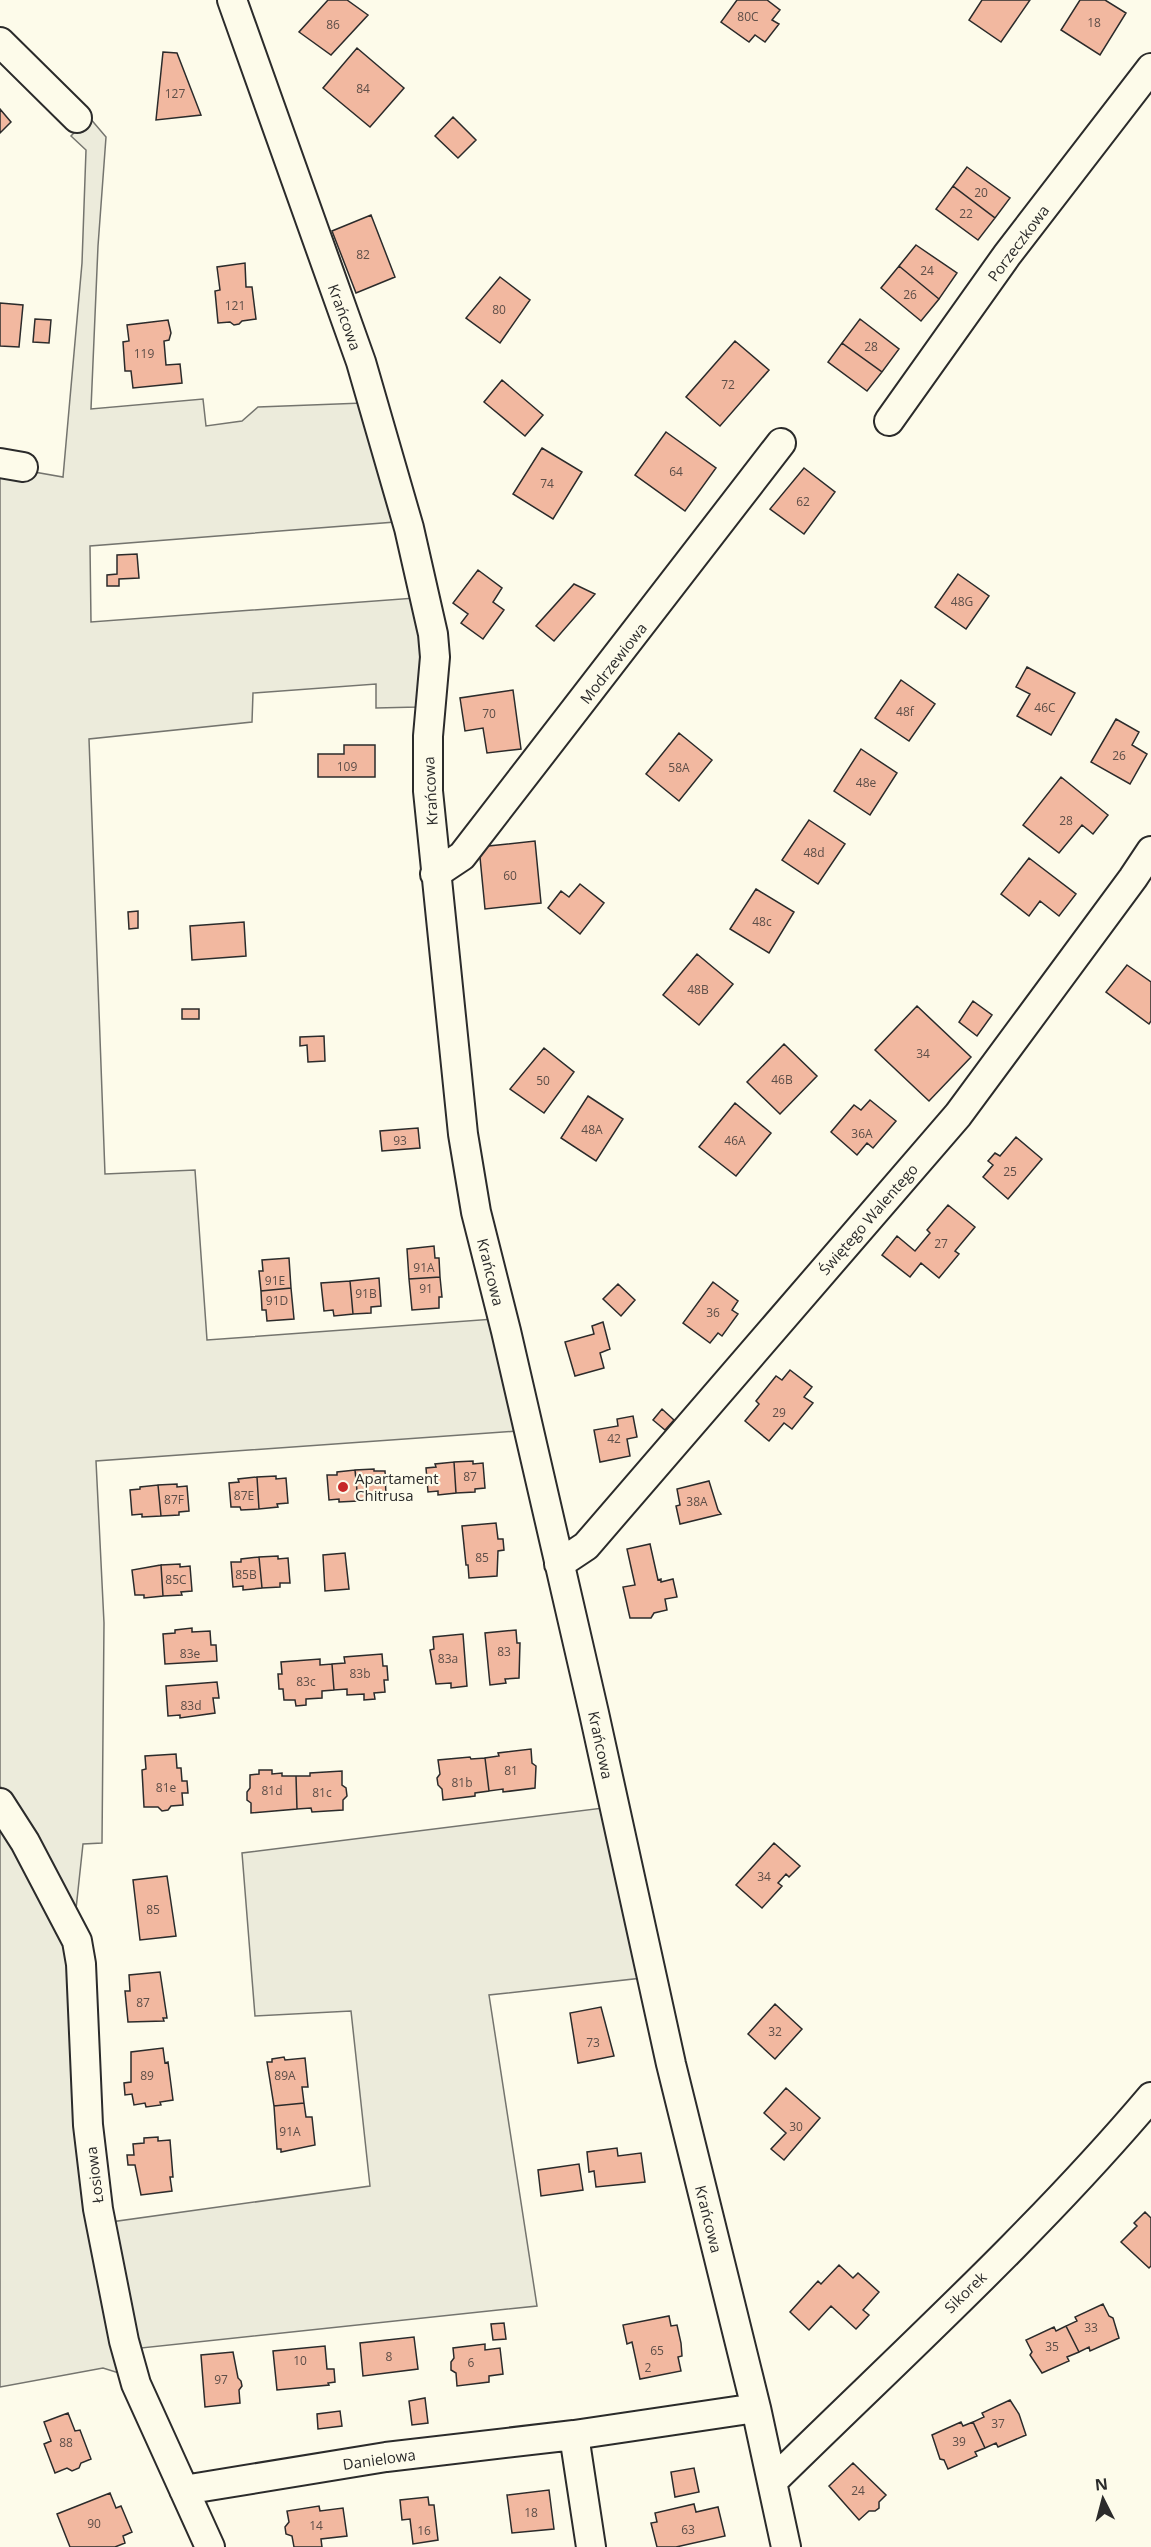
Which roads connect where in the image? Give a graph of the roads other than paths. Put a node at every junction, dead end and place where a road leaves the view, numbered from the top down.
1 (232, 0) edge
2 (0, 42) edge
3 (1151, 68) edge
4 (77, 118) dead end
5 (889, 421) dead end
6 (781, 443) dead end
7 (1151, 851) edge
8 (435, 874) junction
9 (559, 1564) junction
10 (0, 1803) edge
11 (1151, 2097) edge
12 (756, 2408) junction
13 (574, 2435) junction
14 (772, 2482) junction
15 (184, 2490) junction
16 (210, 2547) edge
17 (591, 2547) edge
18 (786, 2547) edge

1 - 8 street, Krańcowa
2 - 4 street
3 - 5 street, Porzeczkowa
6 - 8 street, Modrzewiowa
7 - 9 street, Świętego Walentego
8 - 9 street, Krańcowa
9 - 12 street, Krańcowa
10 - 15 street, Łosiowa
11 - 14 street, Sikorek
12 - 13 street, Danielowa
12 - 14 street, Krańcowa
13 - 15 street, Danielowa
13 - 17 street
14 - 18 street, Krańcowa
15 - 16 street, Łosiowa

